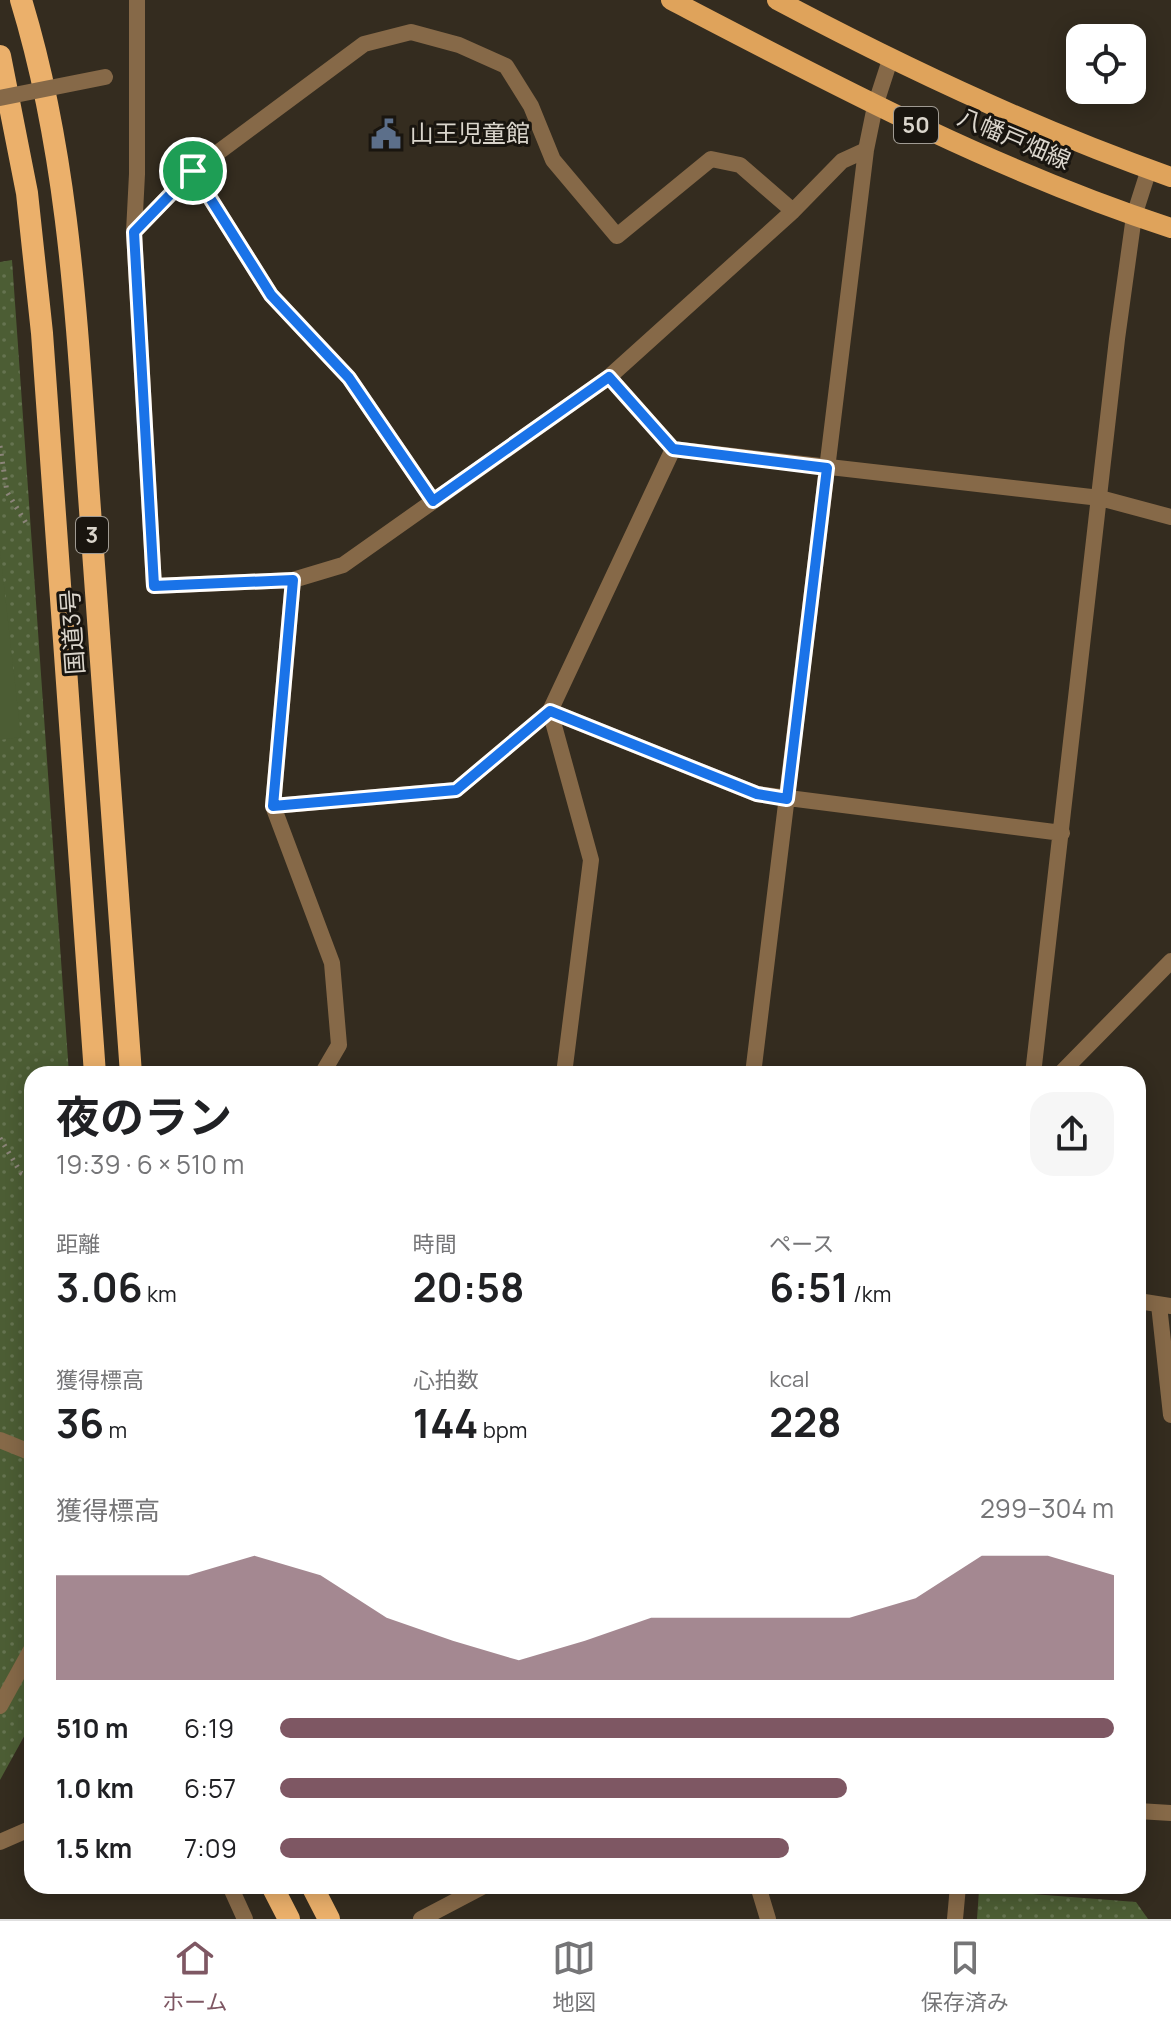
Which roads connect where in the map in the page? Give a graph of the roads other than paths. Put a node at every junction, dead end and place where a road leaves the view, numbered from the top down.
1 (21, 0) edge
2 (137, 0) edge
3 (671, 0) edge
4 (777, 0) edge
5 (0, 56) edge
6 (890, 60) junction
7 (105, 77) dead end
8 (0, 98) edge
9 (875, 106) junction
10 (866, 150) junction
11 (1149, 169) junction
12 (193, 171) junction
13 (1171, 177) edge
14 (793, 211) junction
15 (1134, 216) junction
16 (1171, 228) edge
17 (134, 232) junction
18 (609, 377) junction
19 (673, 449) junction
20 (827, 468) junction
21 (1100, 498) junction
22 (433, 501) junction
23 (1171, 517) edge
24 (293, 580) junction
25 (550, 711) junction
26 (787, 799) junction
27 (273, 806) junction
28 (1062, 833) junction
29 (1171, 961) edge
30 (94, 1066) edge
31 (130, 1066) edge
32 (327, 1066) edge
33 (565, 1066) edge
34 (754, 1066) edge
35 (1034, 1066) edge
36 (1068, 1066) edge
37 (1165, 1305) edge
38 (1171, 1415) edge
39 (0, 1440) edge
40 (24, 1450) edge
41 (24, 1662) edge
42 (0, 1706) edge
43 (1146, 1811) edge
44 (1171, 1813) edge
45 (24, 1832) edge
46 (0, 1842) edge
47 (234, 1894) edge
48 (276, 1894) edge
49 (316, 1894) edge
50 (469, 1894) edge
51 (760, 1894) edge
52 (957, 1894) edge
53 (245, 1919) edge
54 (289, 1919) edge
55 (329, 1919) edge
56 (421, 1919) edge
57 (768, 1919) edge
58 (955, 1919) edge

1 - 31 highway, 国道3号 / 3
2 - 17 street
3 - 9 main road, 八幡戸畑線 / 50
4 - 6 main road, 八幡戸畑線 / 50
5 - 30 highway, 国道3号 / 3
6 - 9 street
6 - 11 main road, 八幡戸畑線 / 50
7 - 8 street, bridge
9 - 10 street
9 - 15 main road, 八幡戸畑線 / 50
10 - 14 street
10 - 20 street
11 - 13 main road, 八幡戸畑線 / 50
11 - 15 street
12 - 14 street
12 - 17 street
12 - 22 street
14 - 18 street
15 - 16 main road, 八幡戸畑線 / 50
15 - 21 street
17 - 24 street
18 - 19 street
18 - 22 street
19 - 20 street
19 - 25 street
20 - 21 street
20 - 26 street
21 - 23 street
21 - 28 street
22 - 24 street
24 - 27 street
25 - 26 street
25 - 27 street
25 - 33 street
26 - 28 street
26 - 34 street
27 - 32 street
28 - 35 street
29 - 36 street
37 - 38 street
39 - 40 street
41 - 42 street
43 - 44 street
45 - 46 street
47 - 53 street
48 - 54 highway
49 - 55 highway
50 - 56 street
51 - 57 street
52 - 58 street

